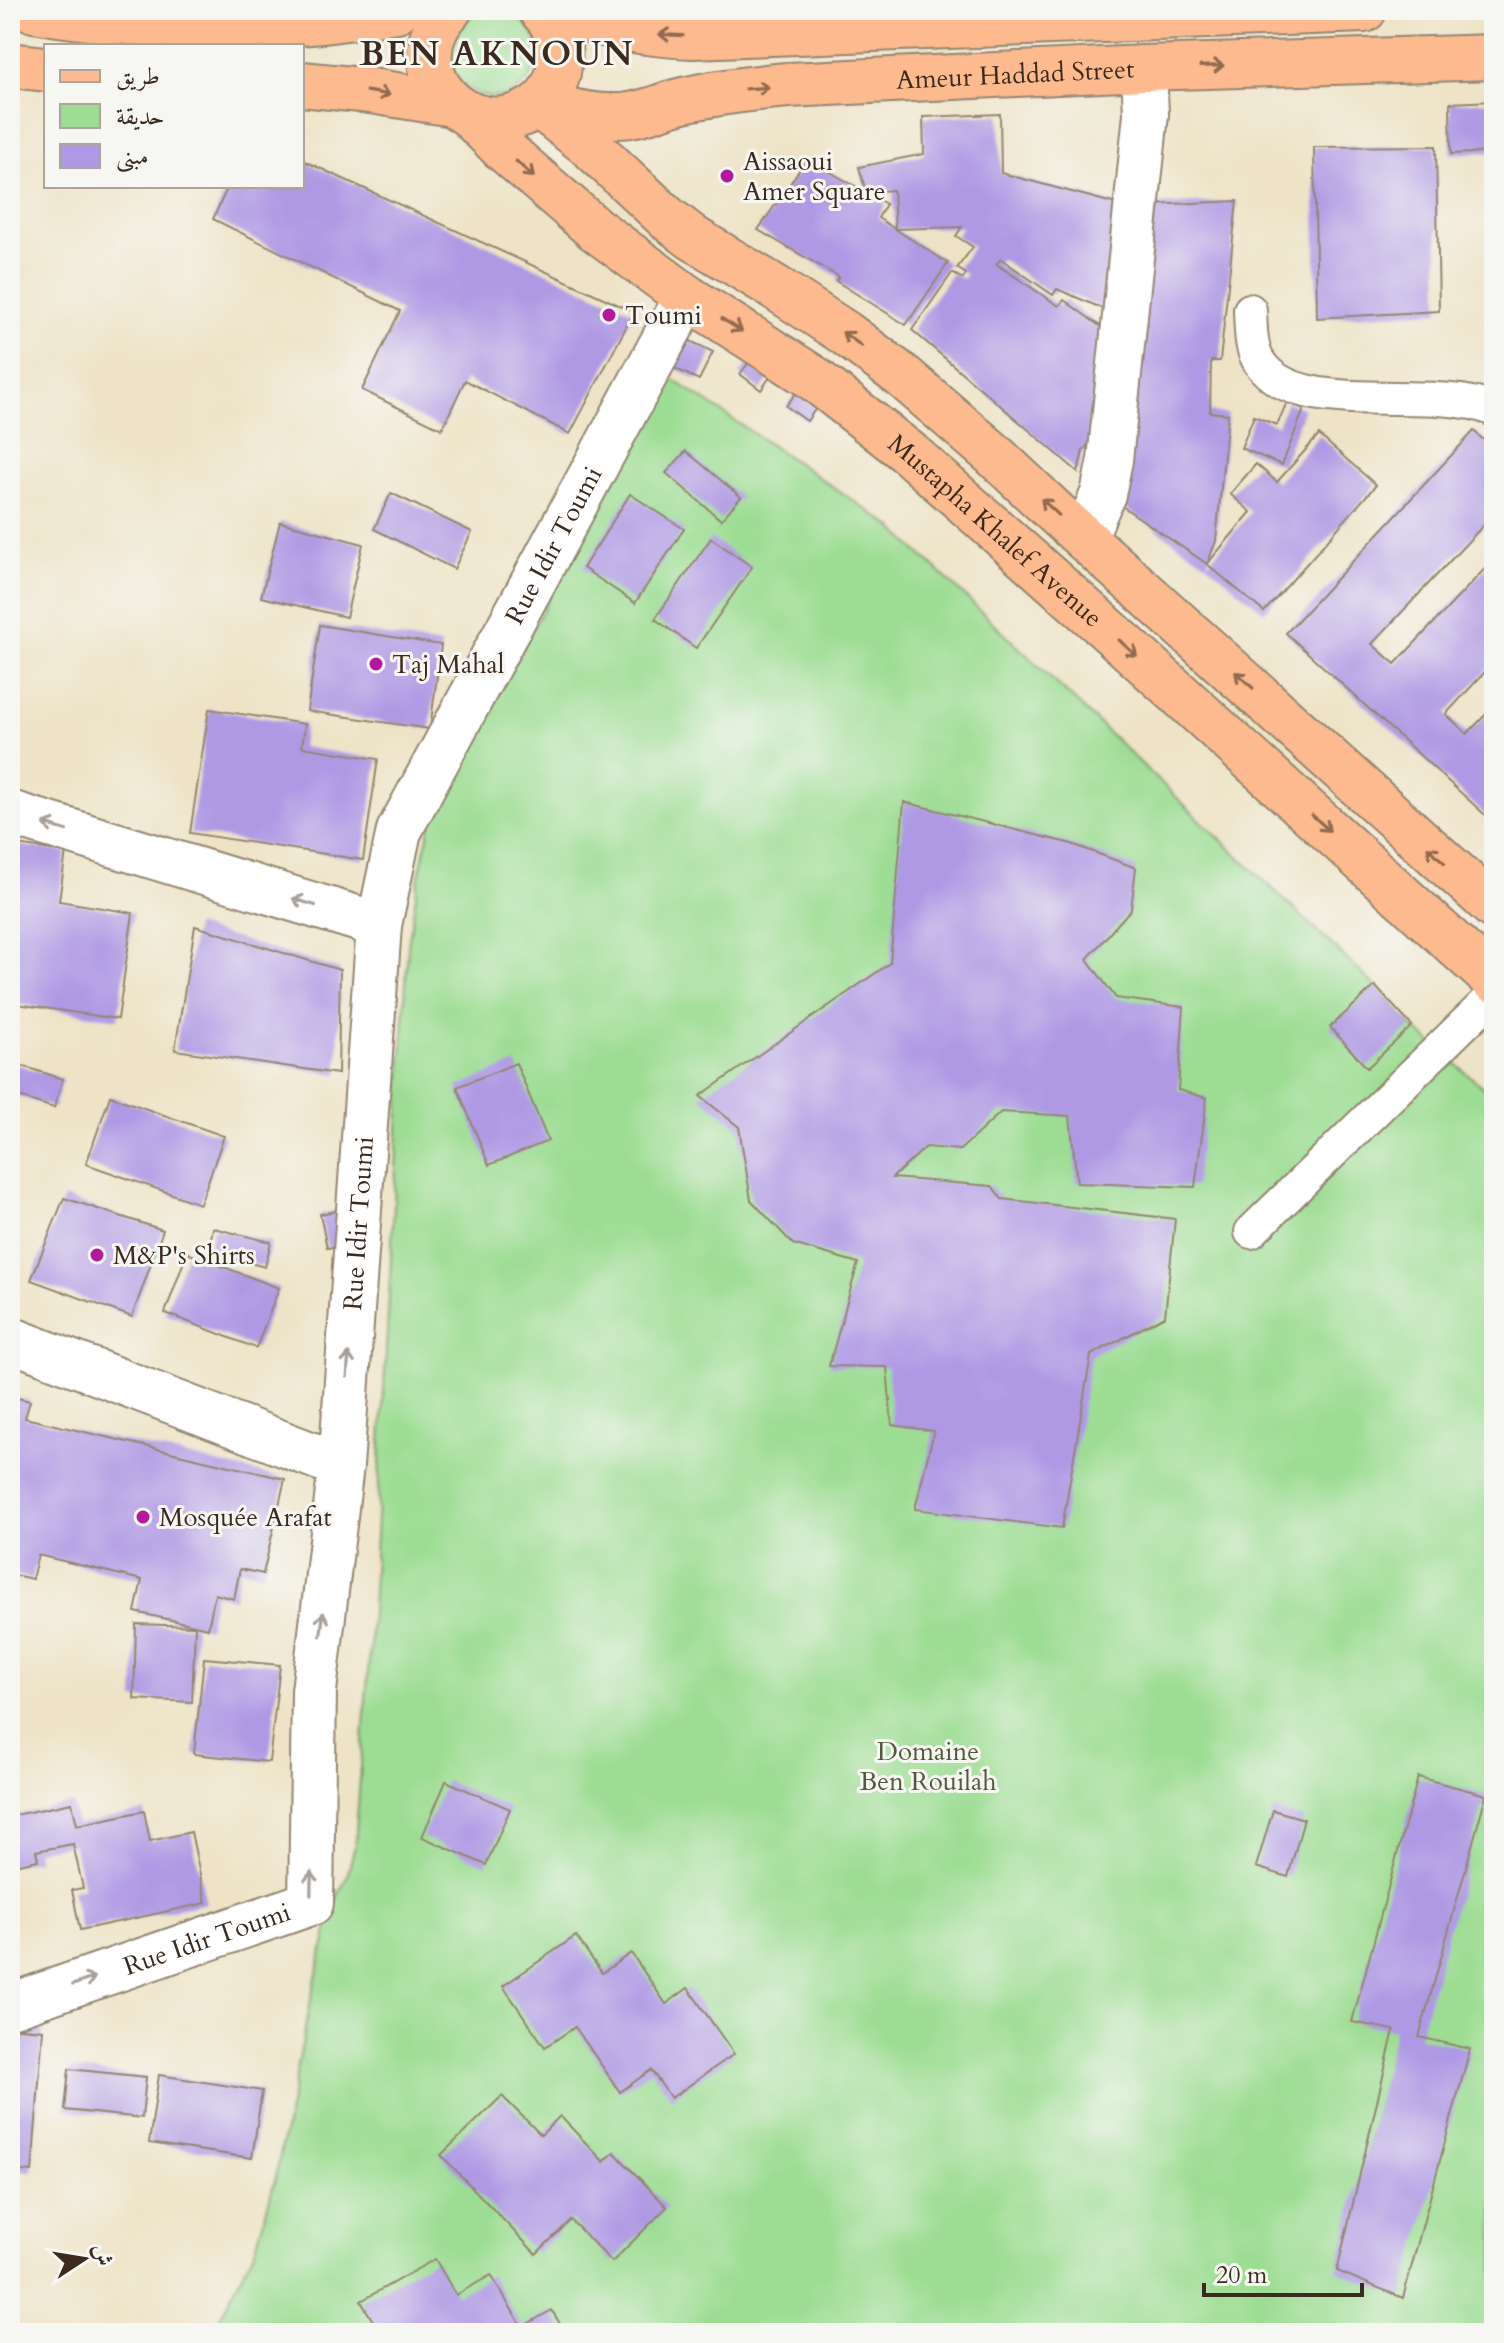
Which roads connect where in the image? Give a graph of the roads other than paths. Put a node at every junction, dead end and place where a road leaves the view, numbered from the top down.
1 (397, 10) edge
2 (449, 10) edge
3 (541, 10) edge
4 (557, 10) edge
5 (1364, 10) edge
6 (43, 11) edge
7 (248, 18) edge
8 (798, 21) edge
9 (1494, 57) edge
10 (10, 65) edge
11 (1144, 68) junction
12 (44, 69) edge
13 (304, 84) edge
14 (680, 100) junction
15 (540, 104) junction
16 (461, 110) junction
17 (635, 189) junction
18 (687, 297) junction
19 (1250, 310) dead end
20 (1490, 407) edge
21 (1084, 538) junction
22 (10, 813) edge
23 (1494, 907) edge
24 (379, 925) junction
25 (1494, 980) edge
26 (1494, 995) edge
27 (1251, 1232) dead end
28 (10, 1339) edge
29 (341, 1466) junction
30 (10, 2006) edge

1 - 7 main road
2 - 16 main road, Mustapha Khalef Avenue
3 - 15 main road
8 -> 4 main road, Ameur Haddad Street
5 - 8 main road, Ameur Haddad Street
6 - 7 main road
11 -> 9 main road, Ameur Haddad Street
10 - 12 main road
14 -> 11 main road, Ameur Haddad Street
11 - 21 street
13 -> 16 main road
14 - 15 main road, Ameur Haddad Street
14 - 17 main road
15 - 16 main road
15 - 17 main road, Mustapha Khalef Avenue
16 -> 18 main road, Mustapha Khalef Avenue
21 -> 17 main road, Mustapha Khalef Avenue
18 - 24 street, Rue Idir Toumi
18 -> 25 main road, Mustapha Khalef Avenue
19 - 20 lane
23 -> 21 main road, Mustapha Khalef Avenue
24 -> 22 street
29 -> 24 street, Rue Idir Toumi
26 - 27 lane
28 - 29 street
30 -> 29 street, Rue Idir Toumi

